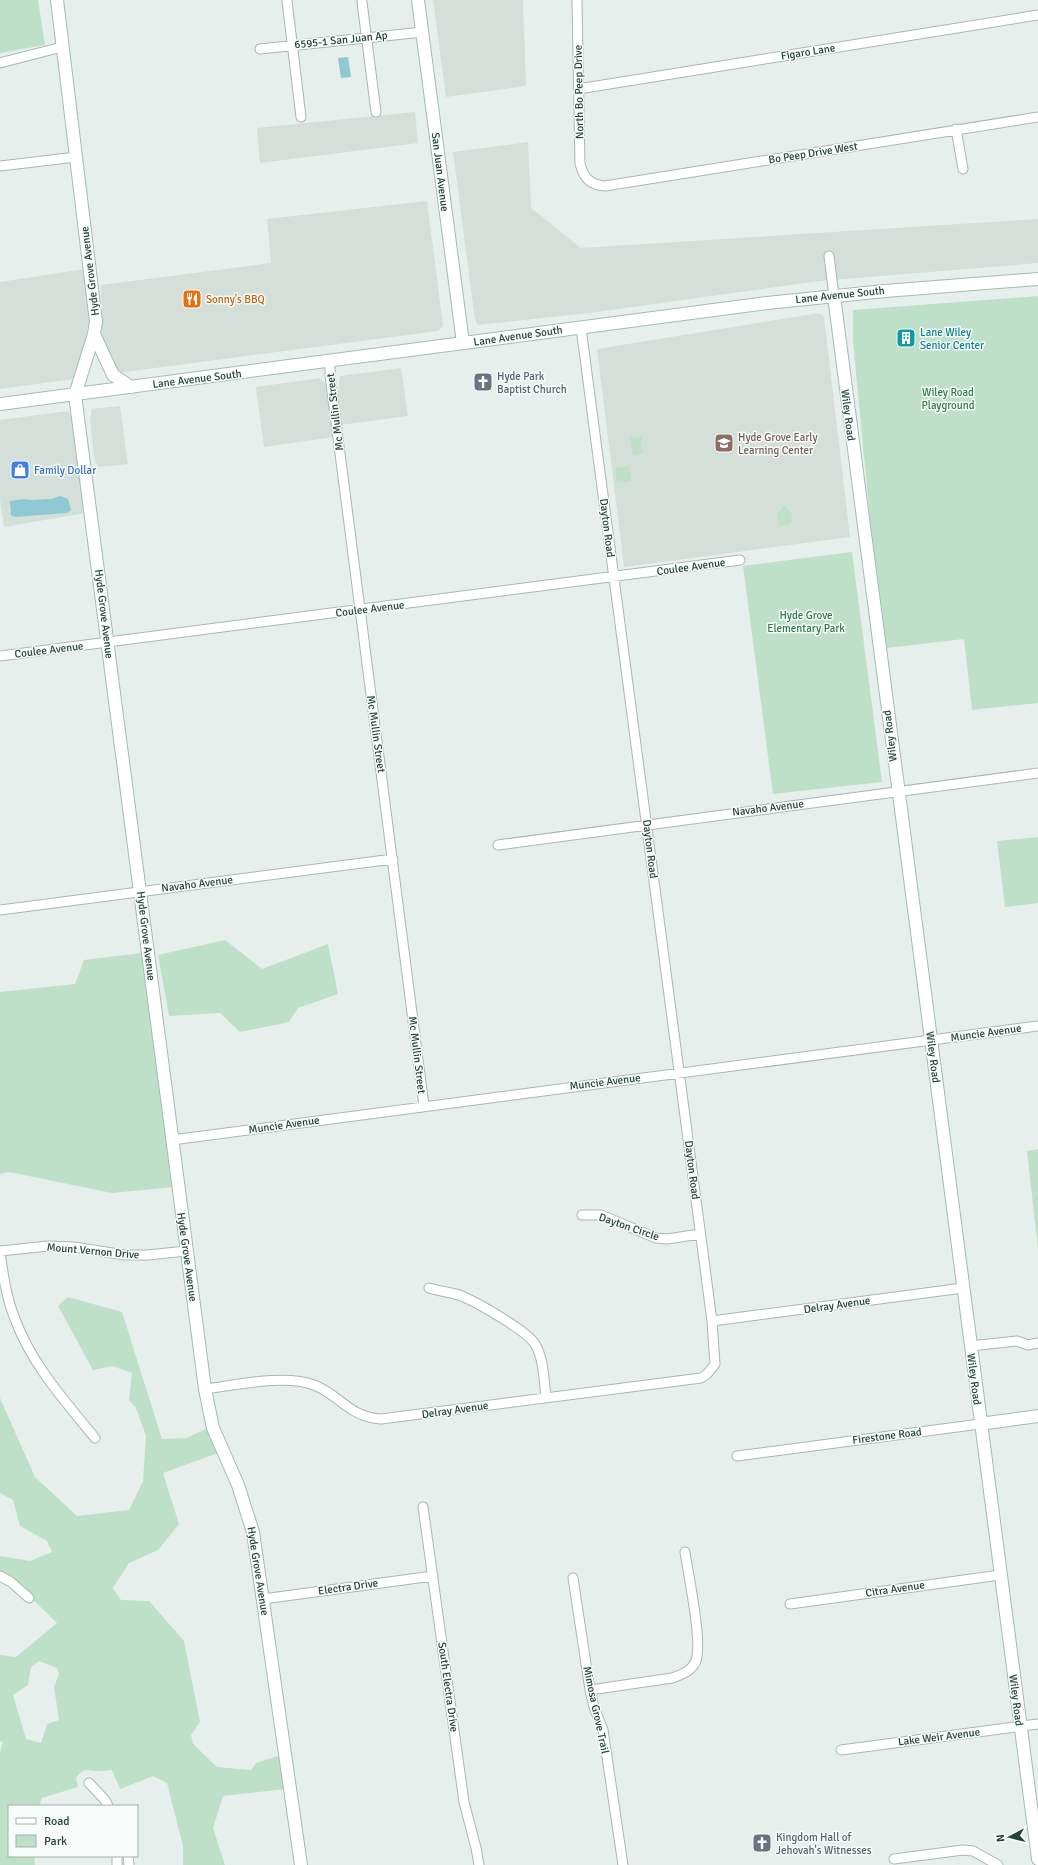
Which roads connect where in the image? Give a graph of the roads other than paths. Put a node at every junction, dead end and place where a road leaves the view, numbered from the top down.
1 (57, 0) edge
2 (418, 0) edge
3 (577, 0) edge
4 (287, 1) dead end
5 (362, 2) dead end
6 (1038, 15) edge
7 (422, 32) junction
8 (365, 37) junction
9 (292, 46) junction
10 (62, 47) junction
11 (260, 49) dead end
12 (0, 63) edge
13 (578, 89) junction
14 (376, 112) dead end
15 (301, 117) dead end
16 (1038, 117) edge
17 (956, 129) junction
18 (76, 156) junction
19 (0, 166) edge
20 (963, 169) dead end
21 (588, 181) joint
22 (829, 256) dead end
23 (1038, 279) edge
24 (834, 296) junction
25 (581, 328) junction
26 (94, 334) junction
27 (463, 344) junction
28 (330, 361) junction
29 (130, 387) junction
30 (76, 395) junction
31 (0, 404) edge
32 (740, 560) dead end
33 (614, 577) junction
34 (360, 610) junction
35 (108, 643) junction
36 (0, 656) edge
37 (1038, 774) edge
38 (898, 791) junction
39 (647, 824) junction
40 (498, 845) dead end
41 (393, 859) junction
42 (140, 892) junction
43 (0, 910) edge
44 (1038, 1026) edge
45 (931, 1040) junction
46 (679, 1073) junction
47 (424, 1106) junction
48 (172, 1140) junction
49 (582, 1215) dead end
50 (700, 1234) junction
51 (0, 1251) edge
52 (186, 1251) junction
53 (429, 1288) dead end
54 (962, 1288) junction
55 (712, 1321) junction
56 (1038, 1343) edge
57 (970, 1346) junction
58 (712, 1370) joint
59 (205, 1389) junction
60 (546, 1398) junction
61 (1038, 1416) edge
62 (980, 1424) junction
63 (95, 1438) dead end
64 (737, 1456) dead end
65 (423, 1507) dead end
66 (685, 1552) dead end
67 (1000, 1574) junction
68 (0, 1576) edge
69 (433, 1576) junction
70 (573, 1578) dead end
71 (29, 1598) dead end
72 (263, 1599) junction
73 (790, 1604) dead end
74 (590, 1690) junction
75 (1038, 1724) edge
76 (1020, 1727) junction
77 (841, 1750) dead end
78 (89, 1783) dead end
79 (108, 1805) edge
80 (894, 1859) dead end
81 (1038, 1859) edge
82 (301, 1865) edge
83 (479, 1865) edge
84 (623, 1865) edge
85 (998, 1865) edge

1 - 10 street, Hyde Grove Avenue
2 - 7 street, San Juan Avenue
3 - 13 street, North Bo Peep Drive
4 - 9 street
5 - 8 street
6 - 13 street, Figaro Lane
7 - 8 street, 6595-1 San Juan Ap
7 - 27 street, San Juan Avenue
8 - 9 street, 6595-1 San Juan Ap
8 - 14 street
9 - 11 street, 6595-1 San Juan Ap
9 - 15 street
10 - 12 street
10 - 18 street, Hyde Grove Avenue
13 - 21 street, North Bo Peep Drive
16 - 17 street, Bo Peep Drive West
17 - 20 street
17 - 21 street, Bo Peep Drive West
18 - 19 street
18 - 26 street, Hyde Grove Avenue
22 - 24 street, Wiley Road
23 - 24 street, Lane Avenue South
24 - 25 street, Lane Avenue South
24 - 38 street, Wiley Road
25 - 27 street, Lane Avenue South
25 - 33 street, Dayton Road
26 - 29 street
26 - 30 street, Hyde Grove Avenue
27 - 28 street, Lane Avenue South
28 - 29 street, Lane Avenue South
28 - 34 street, Mc Mullin Street
29 - 30 street, Lane Avenue South
30 - 31 street, Lane Avenue South
30 - 35 street, Hyde Grove Avenue
32 - 33 street, Coulee Avenue
33 - 34 street, Coulee Avenue
33 - 39 street, Dayton Road
34 - 35 street, Coulee Avenue
34 - 41 street, Mc Mullin Street
35 - 36 street, Coulee Avenue
35 - 42 street, Hyde Grove Avenue
37 - 38 street, Navaho Avenue
38 - 39 street, Navaho Avenue
38 - 45 street, Wiley Road
39 - 40 street, Navaho Avenue
39 - 46 street, Dayton Road
41 - 42 street, Navaho Avenue
41 - 47 street, Mc Mullin Street
42 - 43 street, Navaho Avenue
42 - 48 street, Hyde Grove Avenue
44 - 45 street, Muncie Avenue
45 - 46 street, Muncie Avenue
45 - 54 street, Wiley Road
46 - 47 street, Muncie Avenue
46 - 50 street, Dayton Road
47 - 48 street, Muncie Avenue
48 - 52 street, Hyde Grove Avenue
49 - 50 street, Dayton Circle
50 - 55 street, Dayton Road
51 - 52 street, Mount Vernon Drive
51 - 63 street
52 - 59 street, Hyde Grove Avenue
53 - 60 street
54 - 55 street, Delray Avenue
54 - 57 street, Wiley Road
55 - 58 street, Dayton Road
56 - 57 street
57 - 62 street, Wiley Road
58 - 60 street, Delray Avenue
59 - 60 street, Delray Avenue
59 - 72 street, Hyde Grove Avenue
61 - 62 street, Firestone Road
62 - 64 street, Firestone Road
62 - 67 street, Wiley Road
65 - 69 street, South Electra Drive
66 - 74 street
67 - 73 street, Citra Avenue
67 - 76 street, Wiley Road
68 - 71 street
69 - 72 street, Electra Drive
69 - 83 street, South Electra Drive
70 - 74 street, Mimosa Grove Trail
72 - 82 street, Hyde Grove Avenue
74 - 84 street, Mimosa Grove Trail
75 - 76 street, Lake Weir Avenue
76 - 77 street, Lake Weir Avenue
76 - 81 street, Wiley Road
78 - 79 street
80 - 85 street

